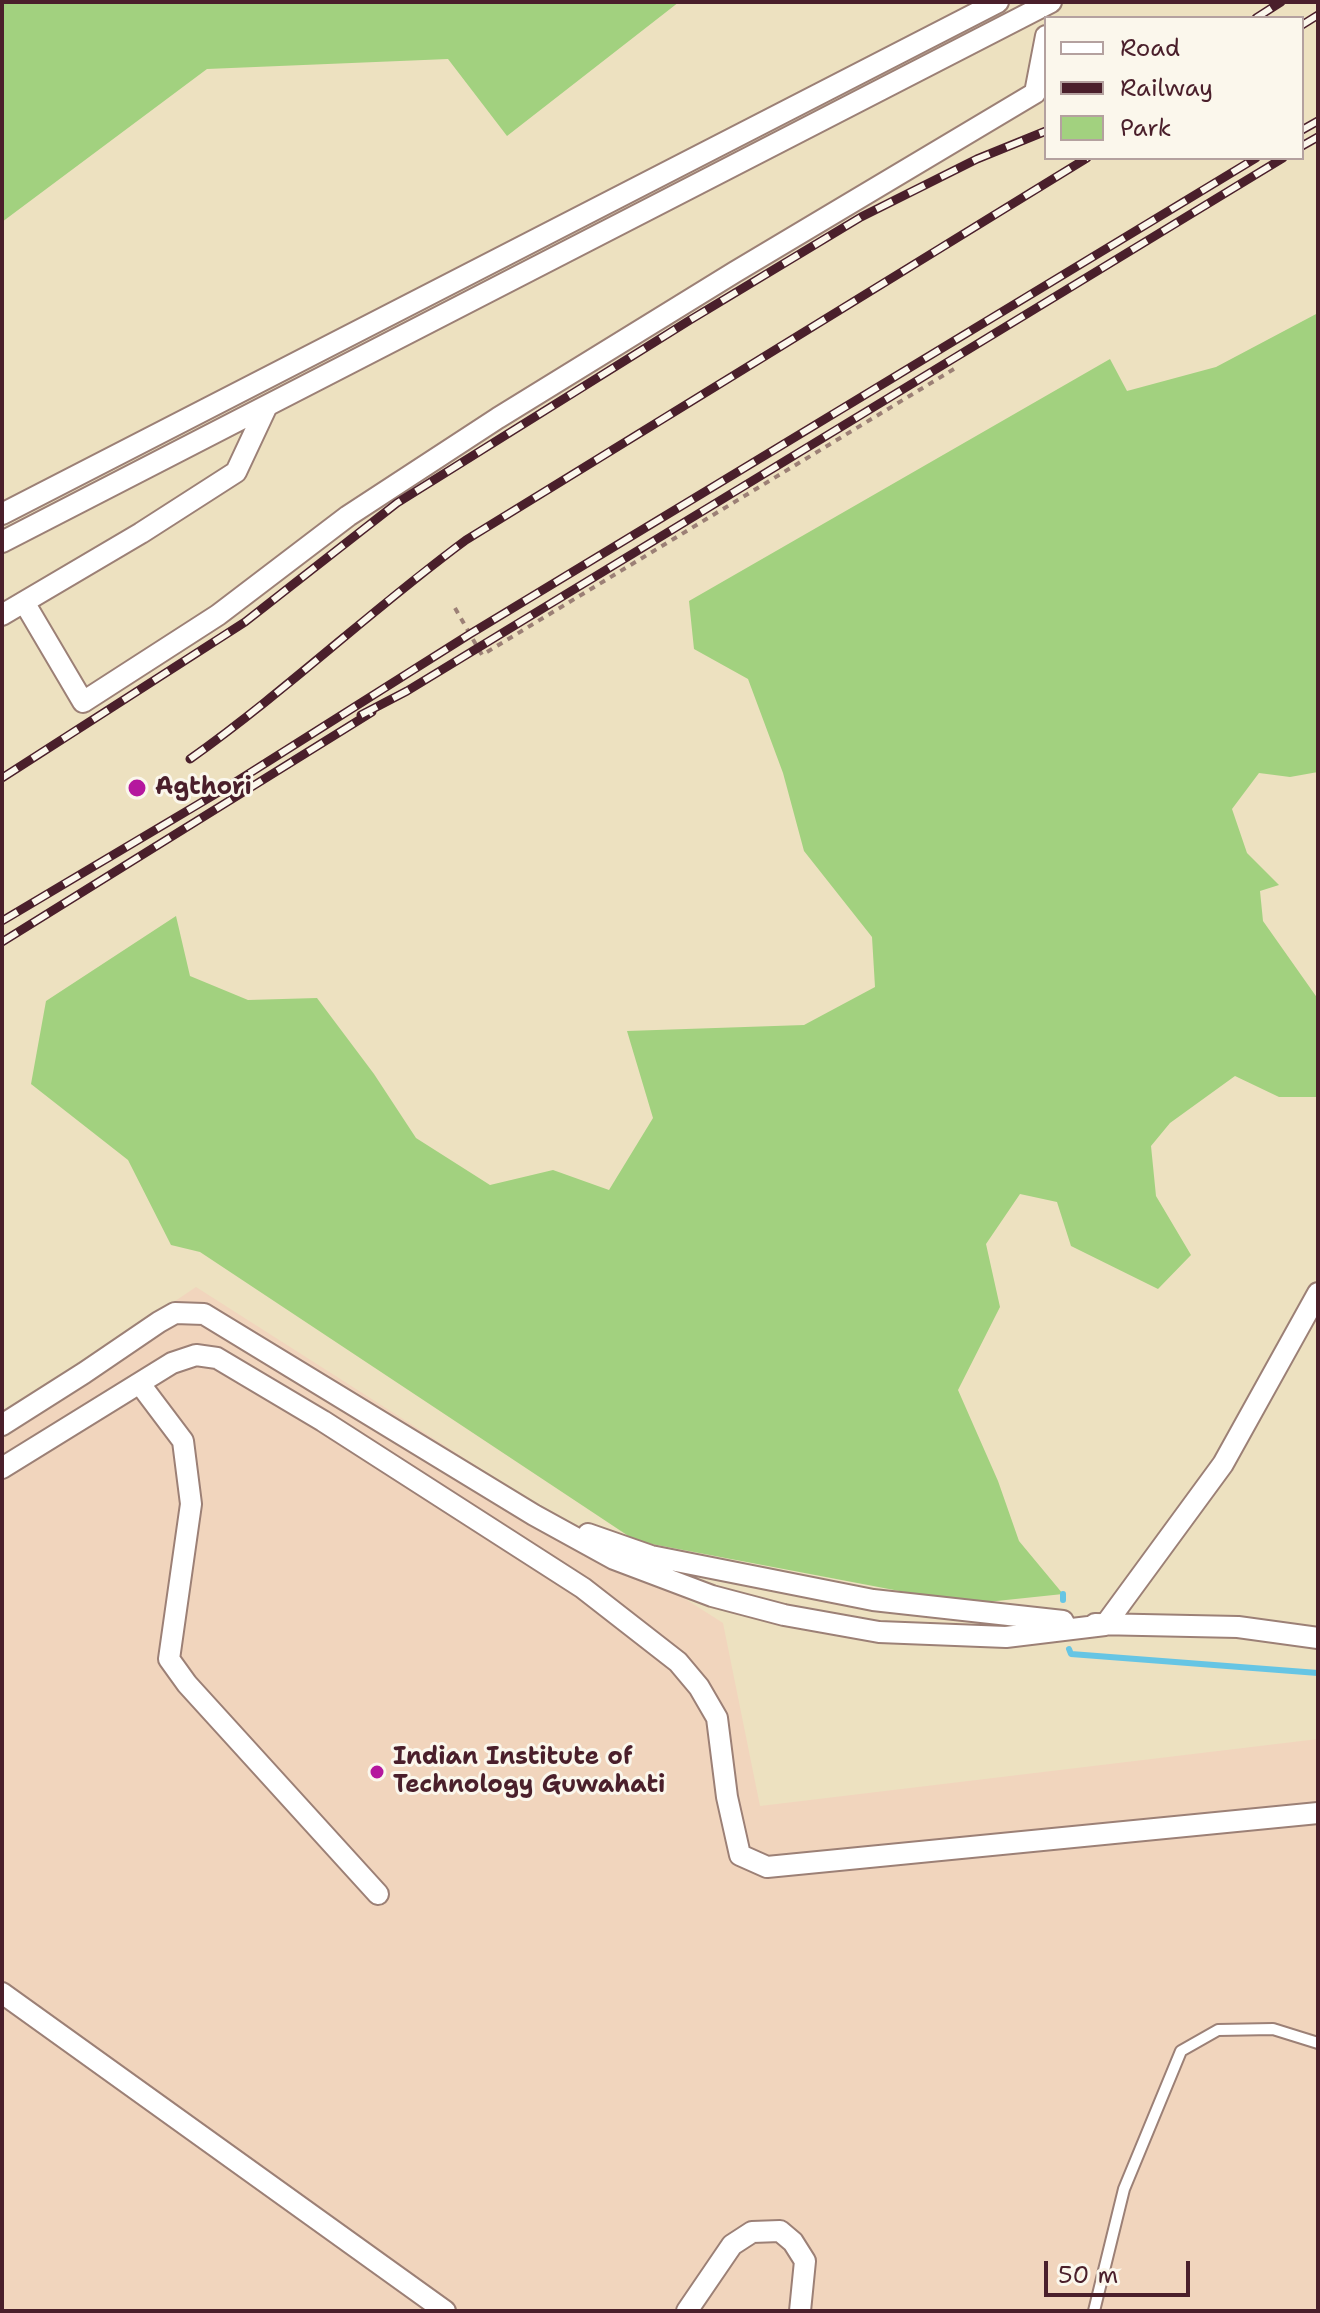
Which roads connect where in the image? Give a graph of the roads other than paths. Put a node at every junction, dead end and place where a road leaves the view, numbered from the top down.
1 (998, 2) edge
2 (1052, 2) edge
3 (1044, 46) edge
4 (266, 408) junction
5 (2, 514) edge
6 (2, 542) edge
7 (24, 602) junction
8 (2, 615) edge
9 (1318, 1293) edge
10 (140, 1384) junction
11 (2, 1425) edge
12 (2, 1468) edge
13 (534, 1515) junction
14 (1105, 1625) junction
15 (1318, 1638) edge
16 (1318, 1813) edge
17 (378, 1894) dead end
18 (2, 1993) edge
19 (1318, 2043) edge
20 (445, 2311) edge
21 (687, 2311) edge
22 (800, 2311) edge
23 (1094, 2311) edge

1 - 5 street
2 - 4 street
3 - 7 street
4 - 6 street
4 - 7 street
7 - 8 street
9 - 14 street
10 - 12 street
10 - 16 street
10 - 17 street
11 - 13 street
13 - 14 street
13 - 14 street
14 - 15 street
18 - 20 street
19 - 23 lane
21 - 22 street

